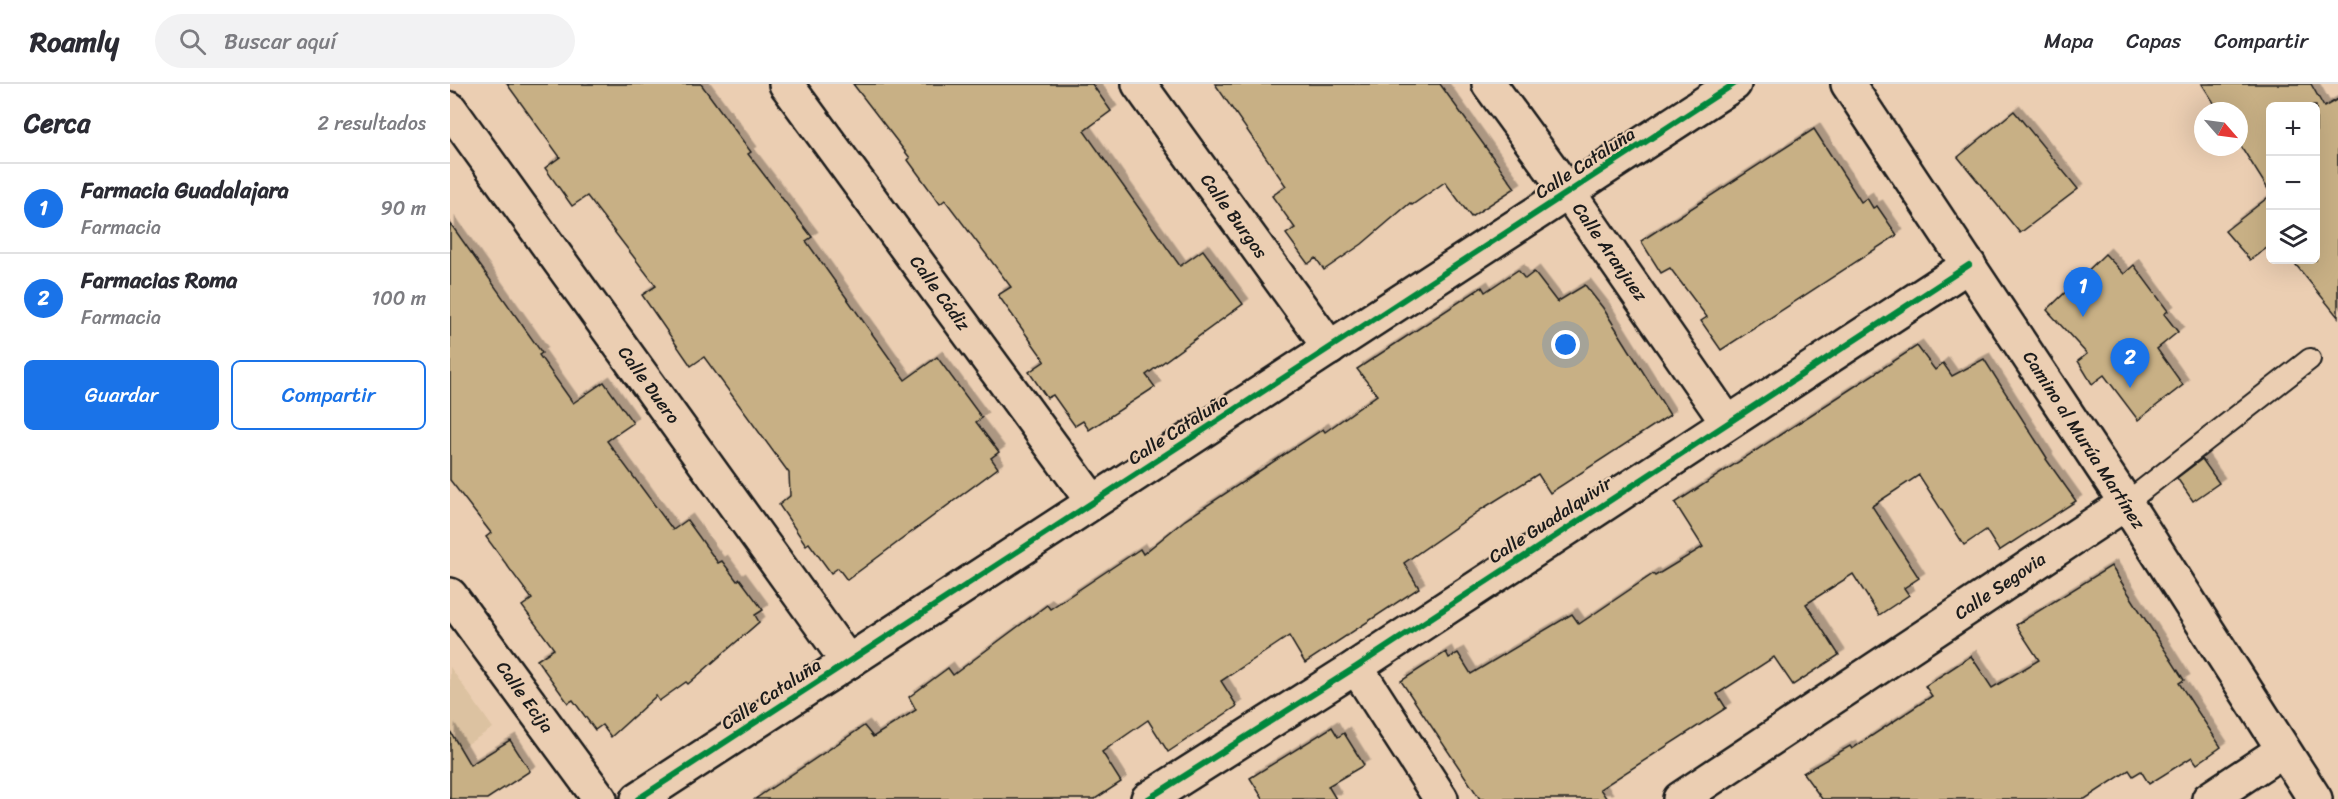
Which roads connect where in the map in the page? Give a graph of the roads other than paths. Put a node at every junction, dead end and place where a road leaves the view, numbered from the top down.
1 (786, 84) edge
2 (1139, 84) edge
3 (1489, 84) edge
4 (1734, 84) edge
5 (1848, 84) edge
6 (450, 109) edge
7 (1568, 192) junction
8 (1969, 265) junction
9 (1330, 348) junction
10 (2310, 359) dead end
11 (1727, 422) junction
12 (1093, 502) junction
13 (2126, 503) junction
14 (450, 595) edge
15 (848, 662) junction
16 (1356, 667) junction
17 (2283, 750) junction
18 (600, 799) edge
19 (638, 799) edge
20 (1148, 799) edge
21 (1440, 799) edge
22 (1680, 799) edge
23 (2209, 799) edge
24 (2315, 799) edge

1 - 12 street, Calle Cádiz
2 - 9 street, Calle Burgos
3 - 7 street, Calle Aranjuez
4 - 7 street, Calle Cataluña
5 - 8 street, Camino al Murúa Martínez
6 - 15 street, Calle Duero
7 - 9 street, Calle Cataluña
7 - 11 street, Calle Aranjuez
8 - 11 street, Calle Guadalquivir
8 - 13 street, Camino al Murúa Martínez
9 - 12 street, Calle Cataluña
10 - 13 lane, Calle Segovia
11 - 16 street, Calle Guadalquivir
12 - 15 street, Calle Cataluña
13 - 17 street, Camino al Murúa Martínez
13 - 22 street, Calle Segovia
14 - 18 street, Calle Ecija
15 - 19 street, Calle Cataluña
16 - 20 street, Calle Guadalquivir
16 - 21 street
17 - 23 street
17 - 24 street, Camino al Murúa Martínez

